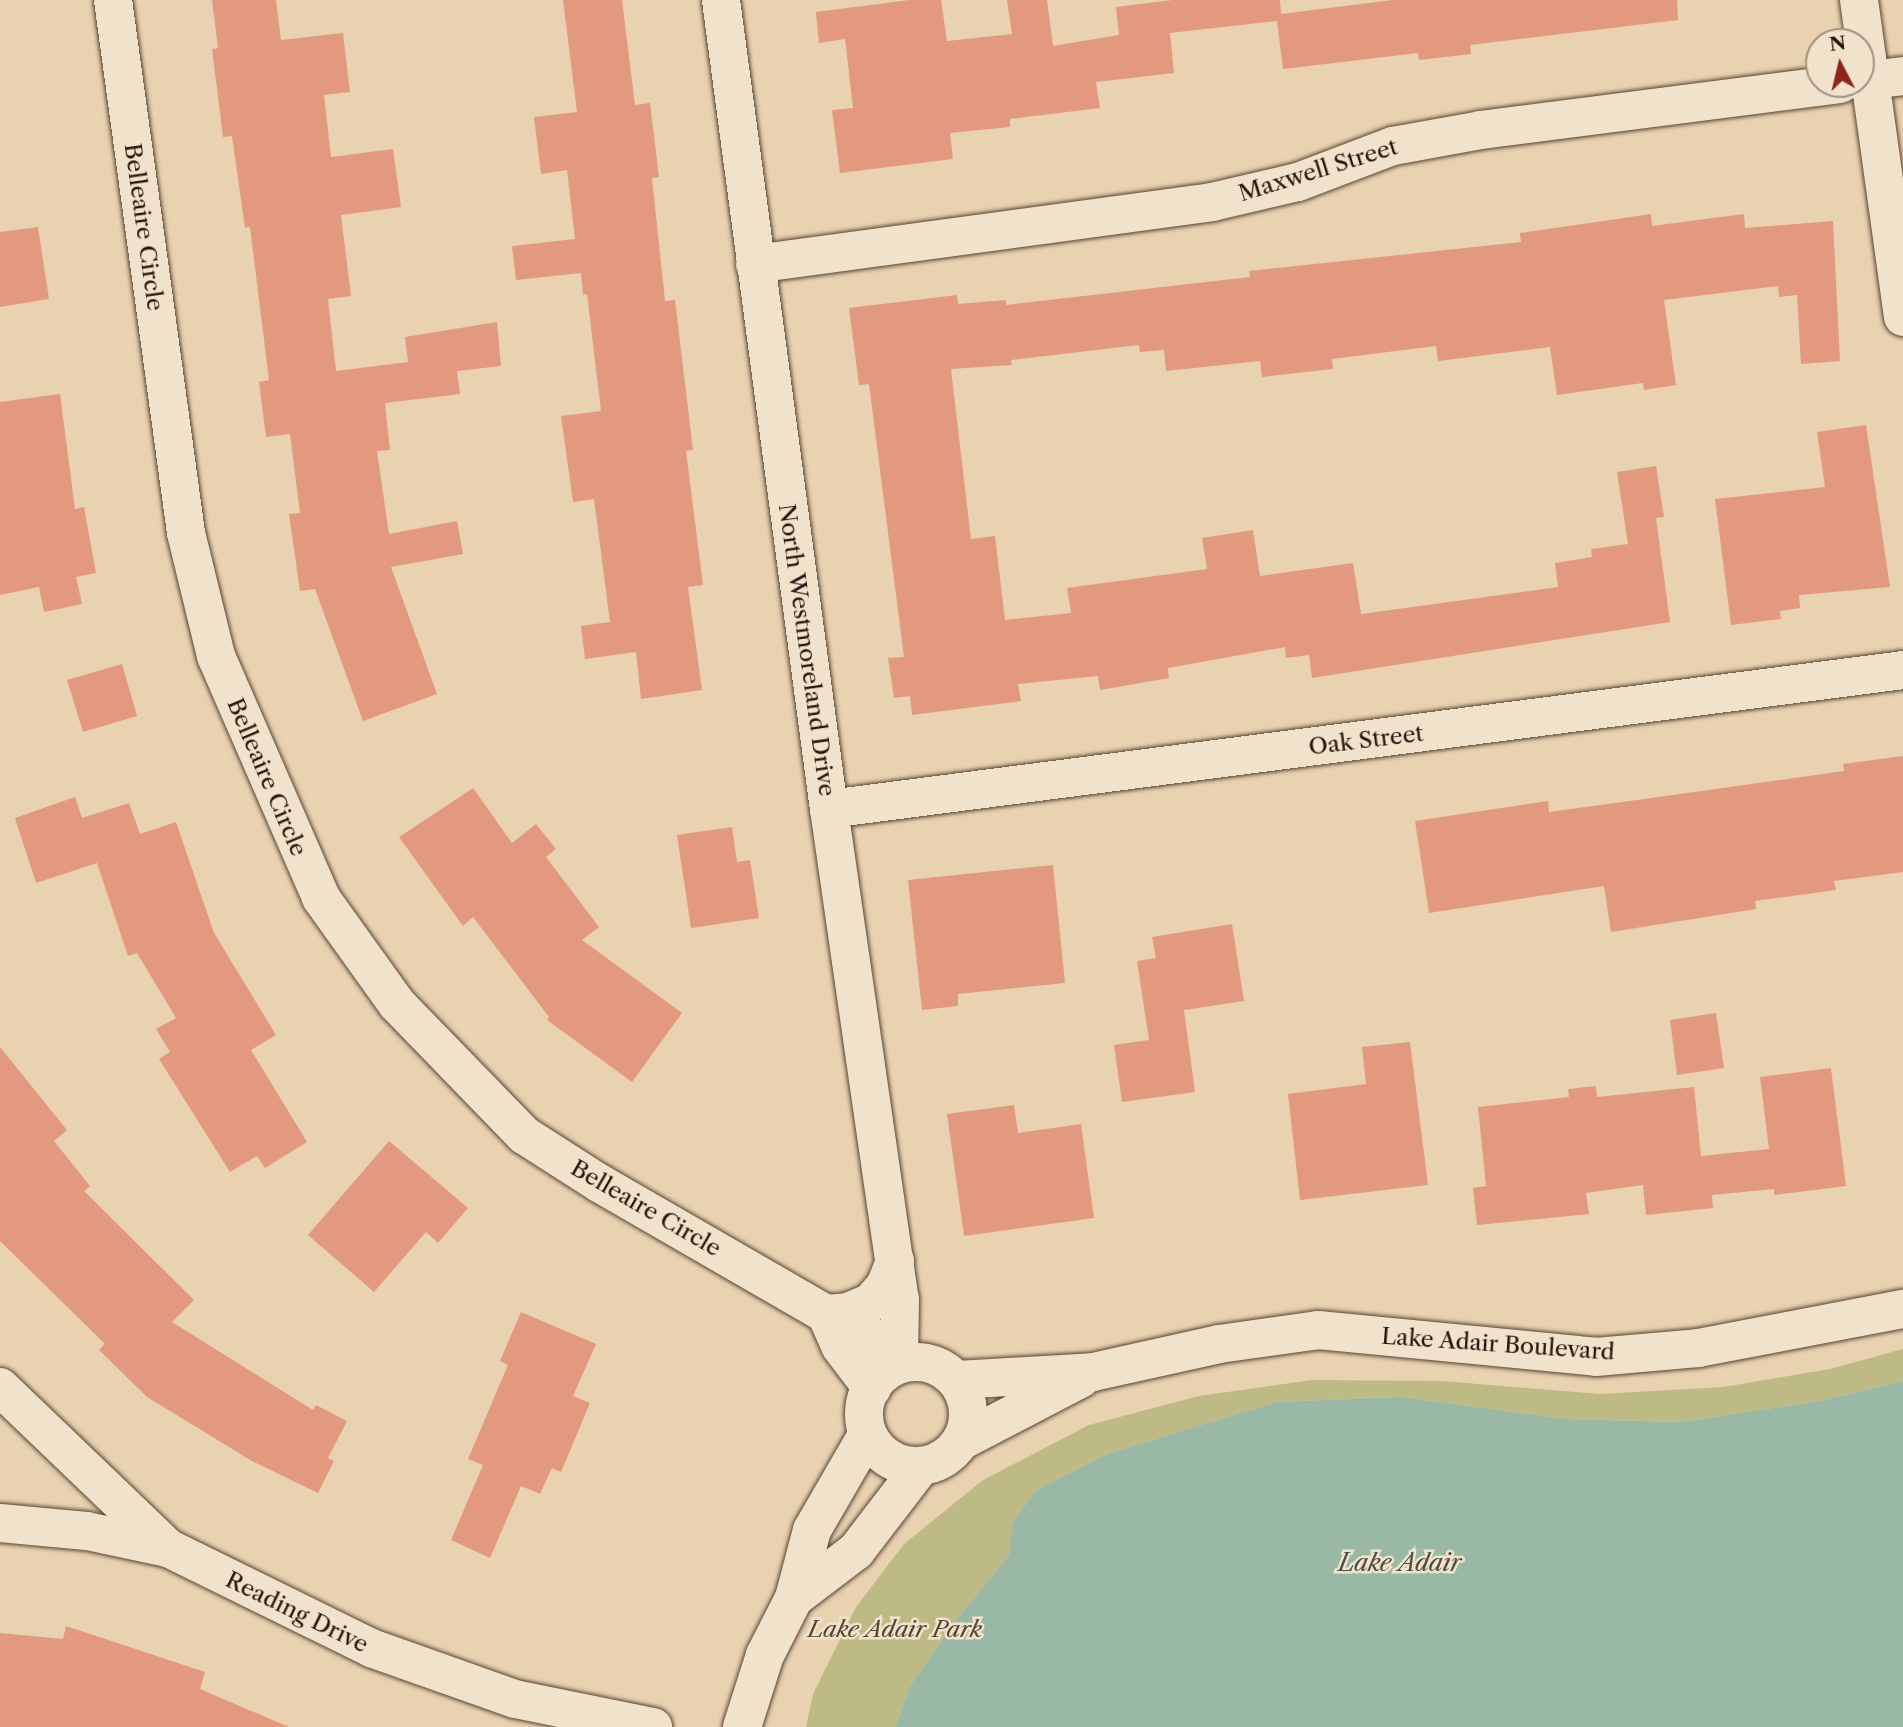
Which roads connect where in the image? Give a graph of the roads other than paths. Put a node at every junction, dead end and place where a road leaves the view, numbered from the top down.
1 (113, 0) edge
2 (721, 0) edge
3 (1859, 0) edge
4 (1862, 28) edge
5 (1805, 88) edge
6 (1871, 98) edge
7 (755, 264) junction
8 (1903, 317) edge
9 (1903, 670) edge
10 (829, 809) junction
11 (895, 1261) junction
12 (1903, 1309) edge
13 (826, 1314) junction
14 (909, 1372) junction
15 (1093, 1372) junction
16 (0, 1387) edge
17 (867, 1435) junction
18 (961, 1441) junction
19 (919, 1469) junction
20 (0, 1523) edge
21 (168, 1548) junction
22 (794, 1598) junction
23 (653, 1727) edge
24 (742, 1727) edge

1 - 13 street, Belleaire Circle
2 - 7 street, North Westmoreland Drive
3 - 4 street
5 - 7 street, Maxwell Street
6 - 8 street
7 - 10 street, North Westmoreland Drive
9 - 10 street, Oak Street
10 - 11 street, North Westmoreland Drive
11 - 13 street
11 - 14 street, North Westmoreland Drive
12 - 15 street, Lake Adair Boulevard
13 - 14 street
14 - 15 street, Lake Adair Boulevard
14 - 17 street
14 - 18 street
15 - 18 street, Lake Adair Boulevard
16 - 21 street, Reading Drive
17 - 19 street
17 - 22 street
18 - 19 street
19 - 22 street
20 - 21 street
21 - 23 street, Reading Drive
22 - 24 street

